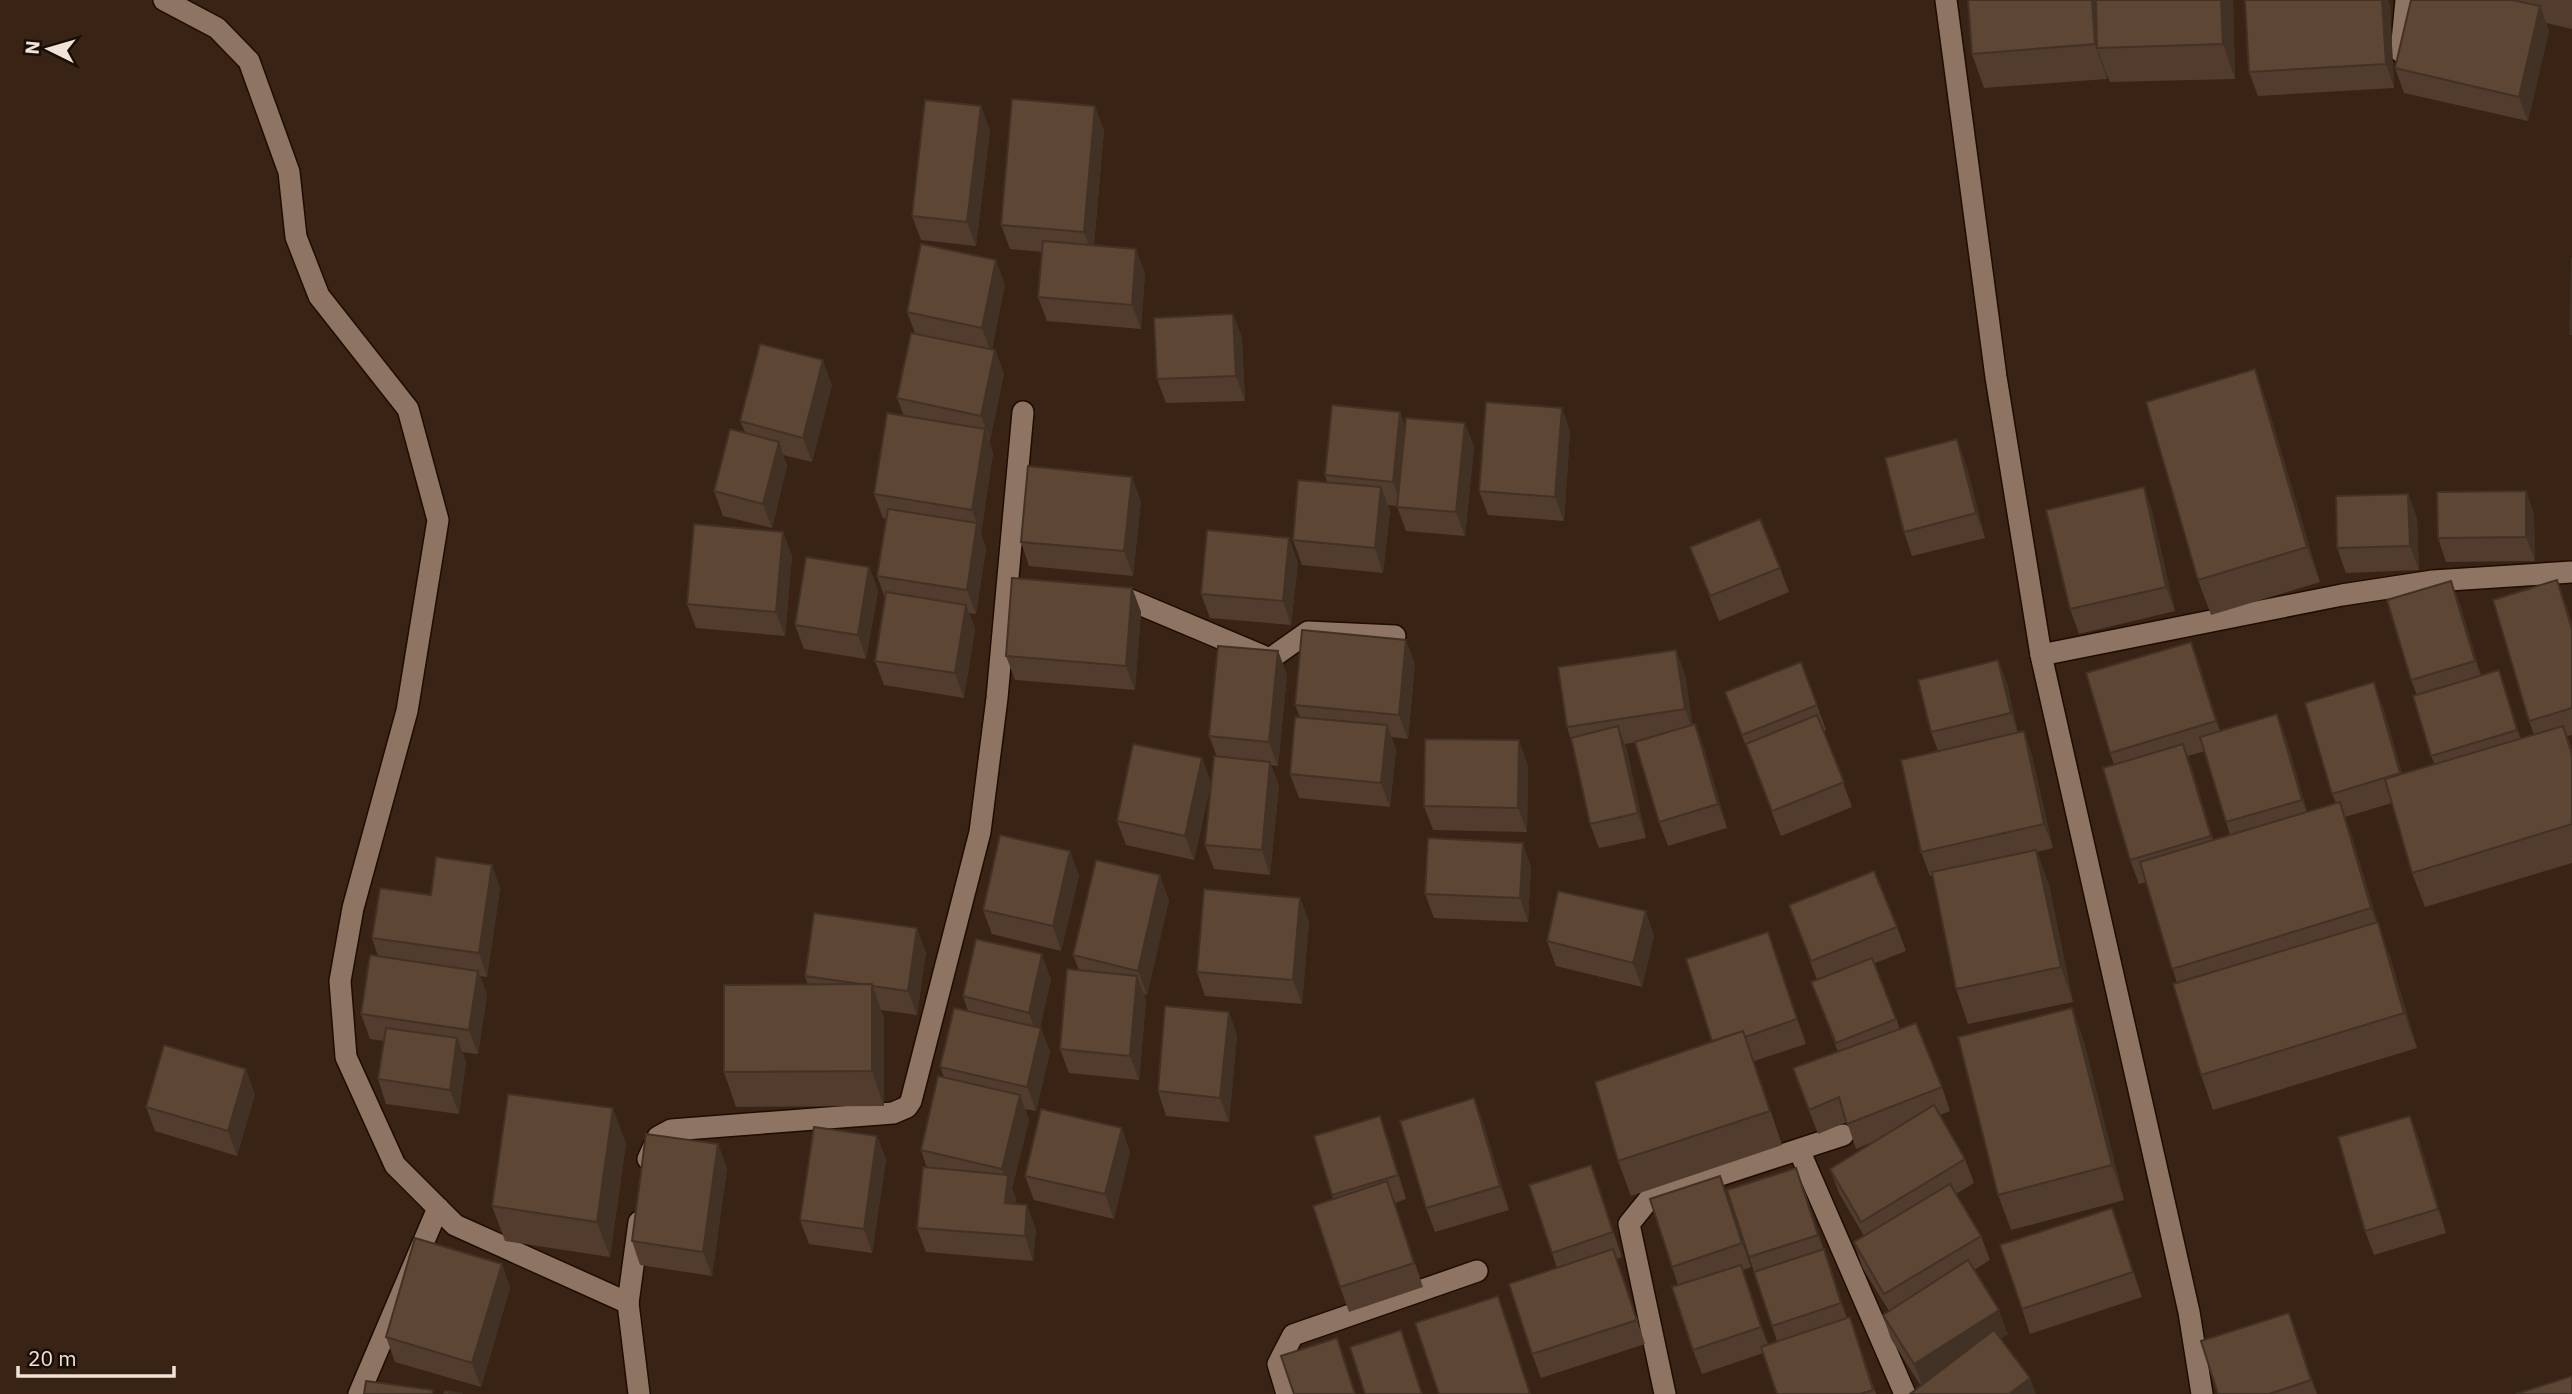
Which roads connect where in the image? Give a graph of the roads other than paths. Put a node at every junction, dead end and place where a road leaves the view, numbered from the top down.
1 (164, 0) edge
2 (1946, 0) edge
3 (2406, 0) edge
4 (2401, 52) edge
5 (1023, 412) dead end
6 (2572, 572) edge
7 (1089, 595) edge
8 (1395, 636) edge
9 (2041, 655) junction
10 (1843, 1135) edge
11 (1799, 1150) junction
12 (438, 1208) junction
13 (1477, 1271) dead end
14 (628, 1303) junction
15 (359, 1394) edge
16 (639, 1394) edge
17 (1287, 1394) edge
18 (1665, 1394) edge
19 (1905, 1394) edge
20 (2202, 1394) edge

1 - 12 street
2 - 9 street
3 - 4 street
5 - 14 street
6 - 9 street
7 - 8 street
9 - 20 street
10 - 11 street
11 - 18 street
11 - 19 street
12 - 14 street
12 - 15 street
13 - 17 street
14 - 16 street

